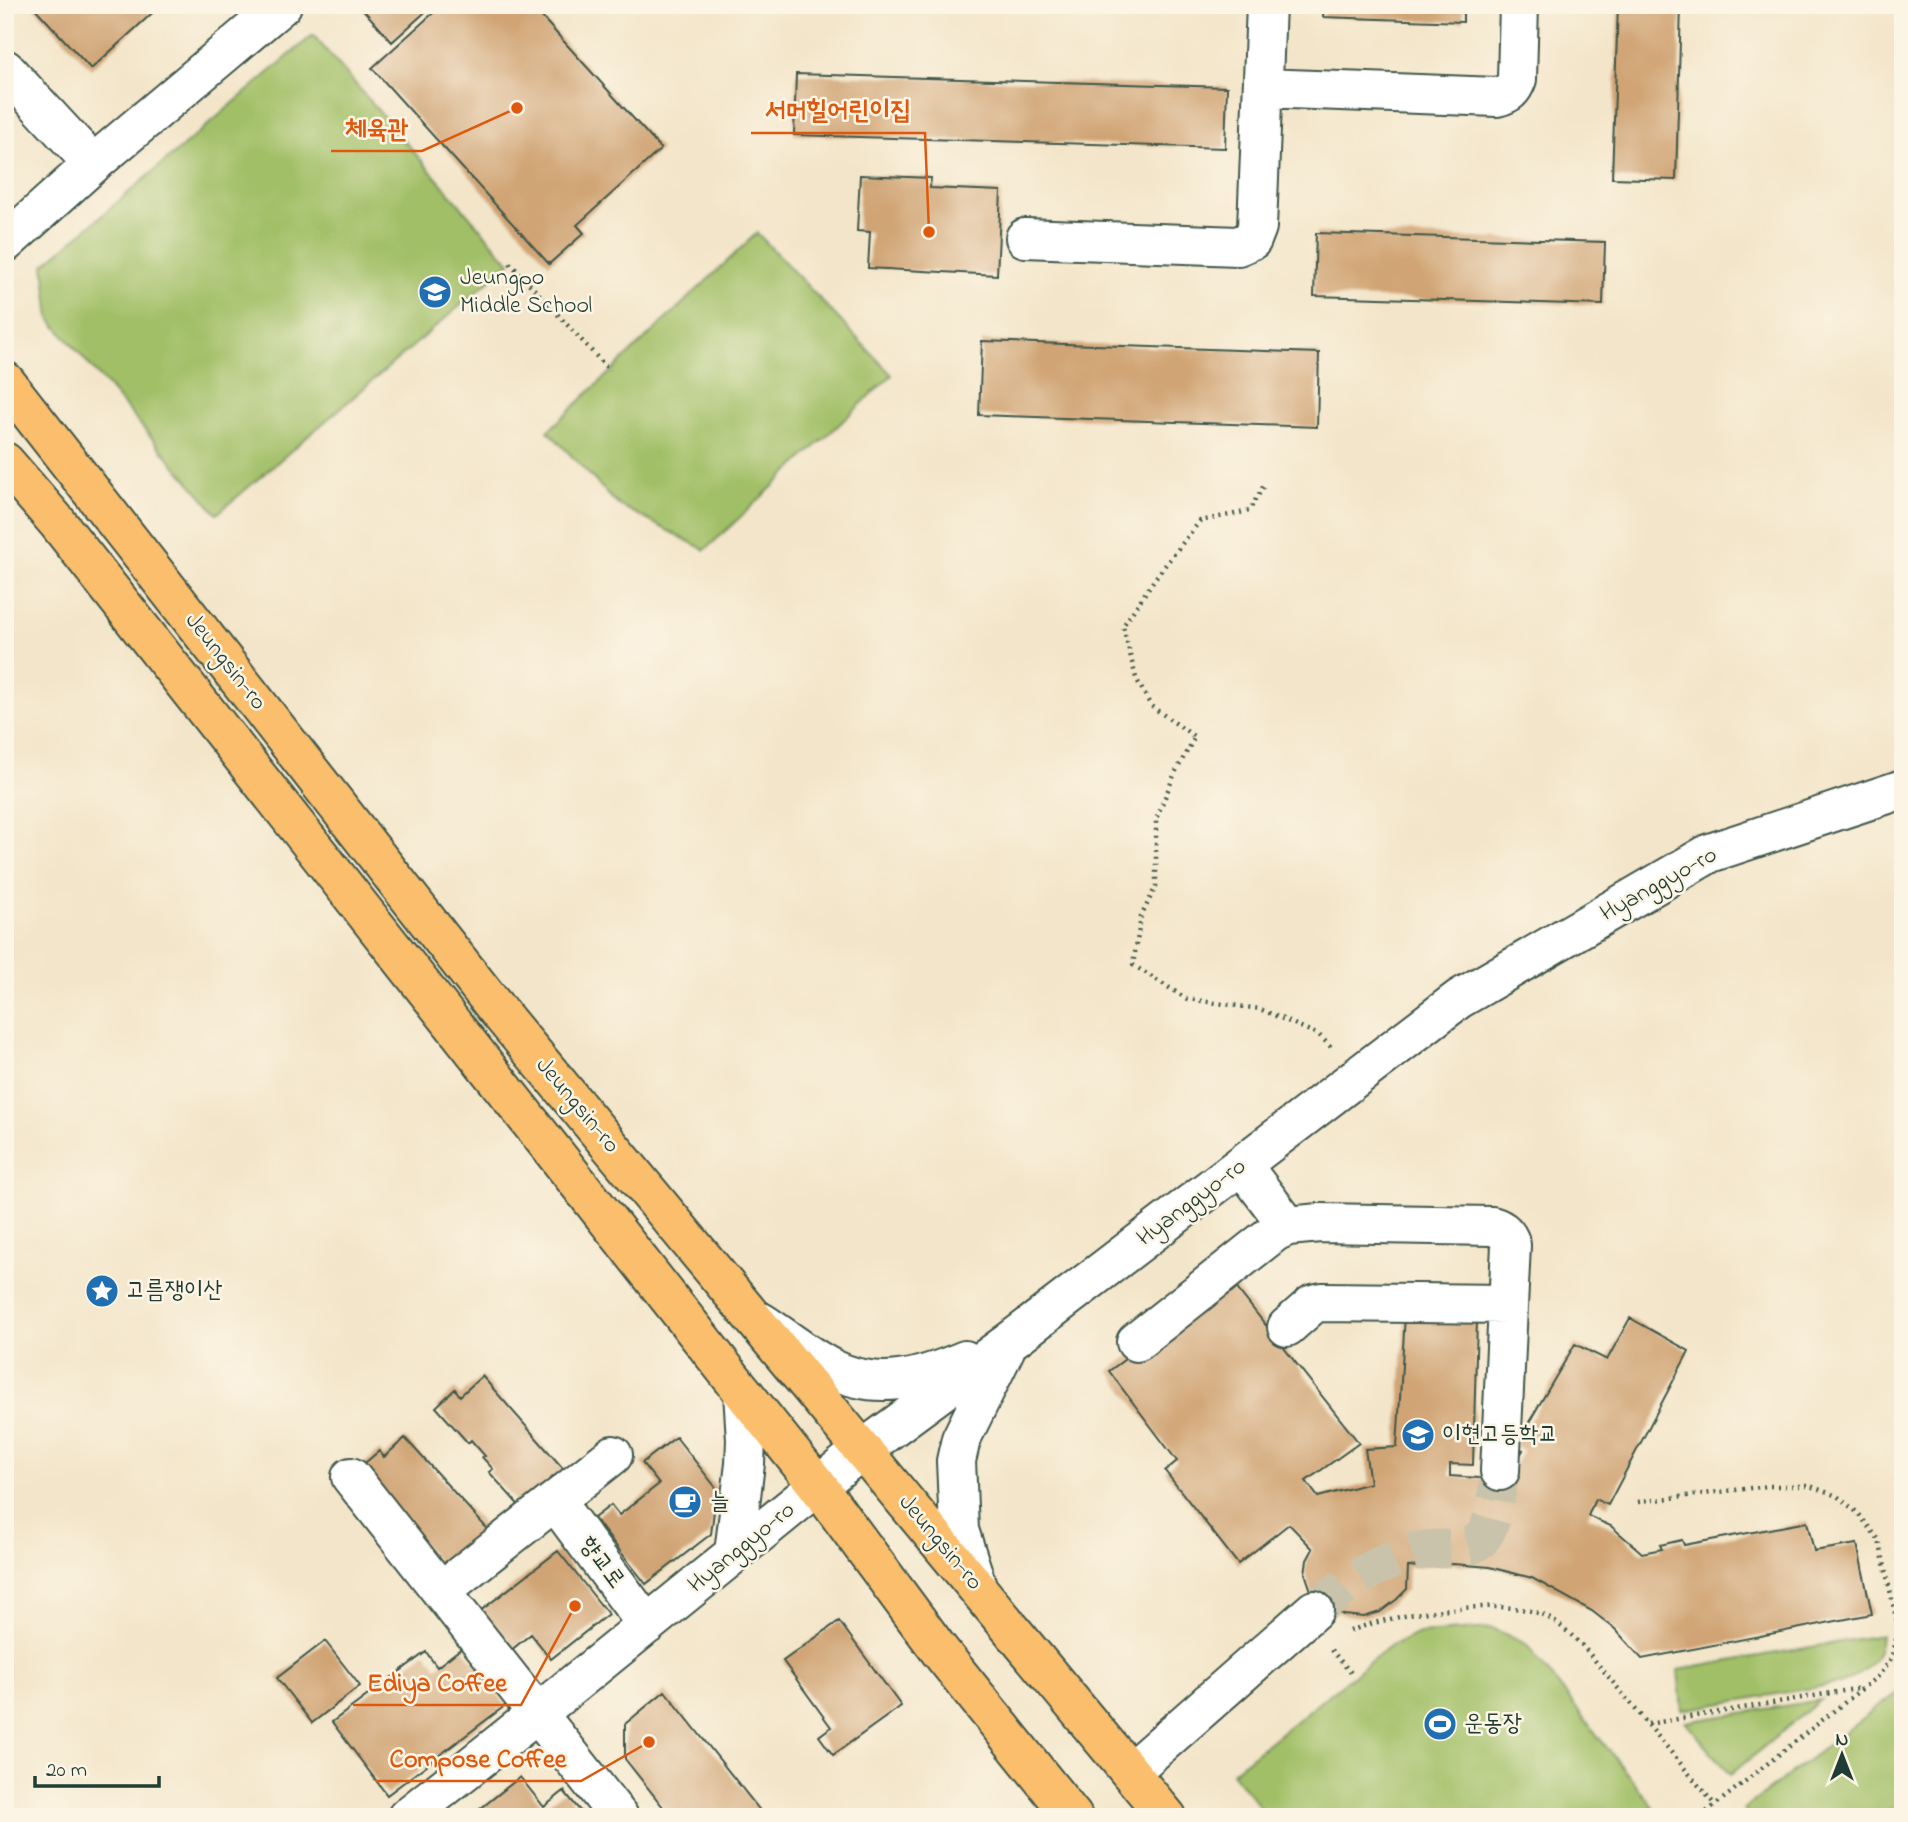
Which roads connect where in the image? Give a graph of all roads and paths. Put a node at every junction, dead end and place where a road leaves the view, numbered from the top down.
1 (282, 5) edge
2 (1266, 5) edge
3 (1519, 5) edge
4 (5, 69) edge
5 (1262, 88) junction
6 (93, 164) junction
7 (1025, 238) dead end
8 (5, 243) edge
9 (510, 263) dead end
10 (610, 371) dead end
11 (5, 381) edge
12 (5, 461) edge
13 (1262, 487) dead end
14 (1903, 789) edge
15 (1336, 1052) dead end
16 (1241, 1165) junction
17 (1289, 1226) junction
18 (1508, 1304) junction
19 (752, 1316) junction
20 (1287, 1327) dead end
21 (1009, 1342) junction
22 (1136, 1342) dead end
23 (743, 1392) junction
24 (862, 1450) junction
25 (613, 1455) dead end
26 (1500, 1471) tunnel mouth
27 (351, 1477) dead end
28 (818, 1486) junction
29 (555, 1501) junction
30 (1638, 1502) dead end
31 (734, 1553) junction
32 (978, 1589) junction
33 (441, 1591) junction
34 (1314, 1610) tunnel mouth
35 (647, 1625) junction
36 (1345, 1633) dead end
37 (1337, 1640) dead end
38 (1329, 1647) dead end
39 (1862, 1688) junction
40 (538, 1713) junction
41 (1648, 1724) junction
42 (1130, 1772) junction
43 (1715, 1805) junction
44 (407, 1817) edge
45 (619, 1817) edge
46 (1073, 1817) edge
47 (1167, 1817) edge
48 (1700, 1817) edge

1 - 6 street
2 - 5 street
3 - 5 street
4 - 6 street
5 - 7 street
6 - 8 street
9 - 10 path
11 - 19 main road, Jeungsin-ro
12 - 23 main road, Jeungsin-ro
13 - 15 path
14 - 16 street, Hyanggyo-ro
16 - 17 street
16 - 21 street, Hyanggyo-ro
17 - 18 street
17 - 22 street
18 - 20 street
18 - 26 street
19 - 21 street
19 - 24 main road, Jeungsin-ro
21 - 24 street, Hyanggyo-ro
21 - 32 street
23 - 28 main road, Jeungsin-ro
23 - 31 street
24 - 28 street, Hyanggyo-ro
24 - 32 main road, Jeungsin-ro
25 - 29 street
27 - 33 street
28 - 31 street, Hyanggyo-ro
28 - 46 main road, Jeungsin-ro
29 - 33 street
29 - 35 street, 향교로
30 - 39 path
31 - 35 street, Hyanggyo-ro
32 - 42 main road, Jeungsin-ro
33 - 40 street
34 - 42 street
35 - 40 street, Hyanggyo-ro
36 - 41 path
37 - 38 path
39 - 41 path
39 - 43 path
40 - 44 street, Hyanggyo-ro
40 - 45 street
41 - 43 path
42 - 47 main road, Jeungsin-ro
43 - 48 path

